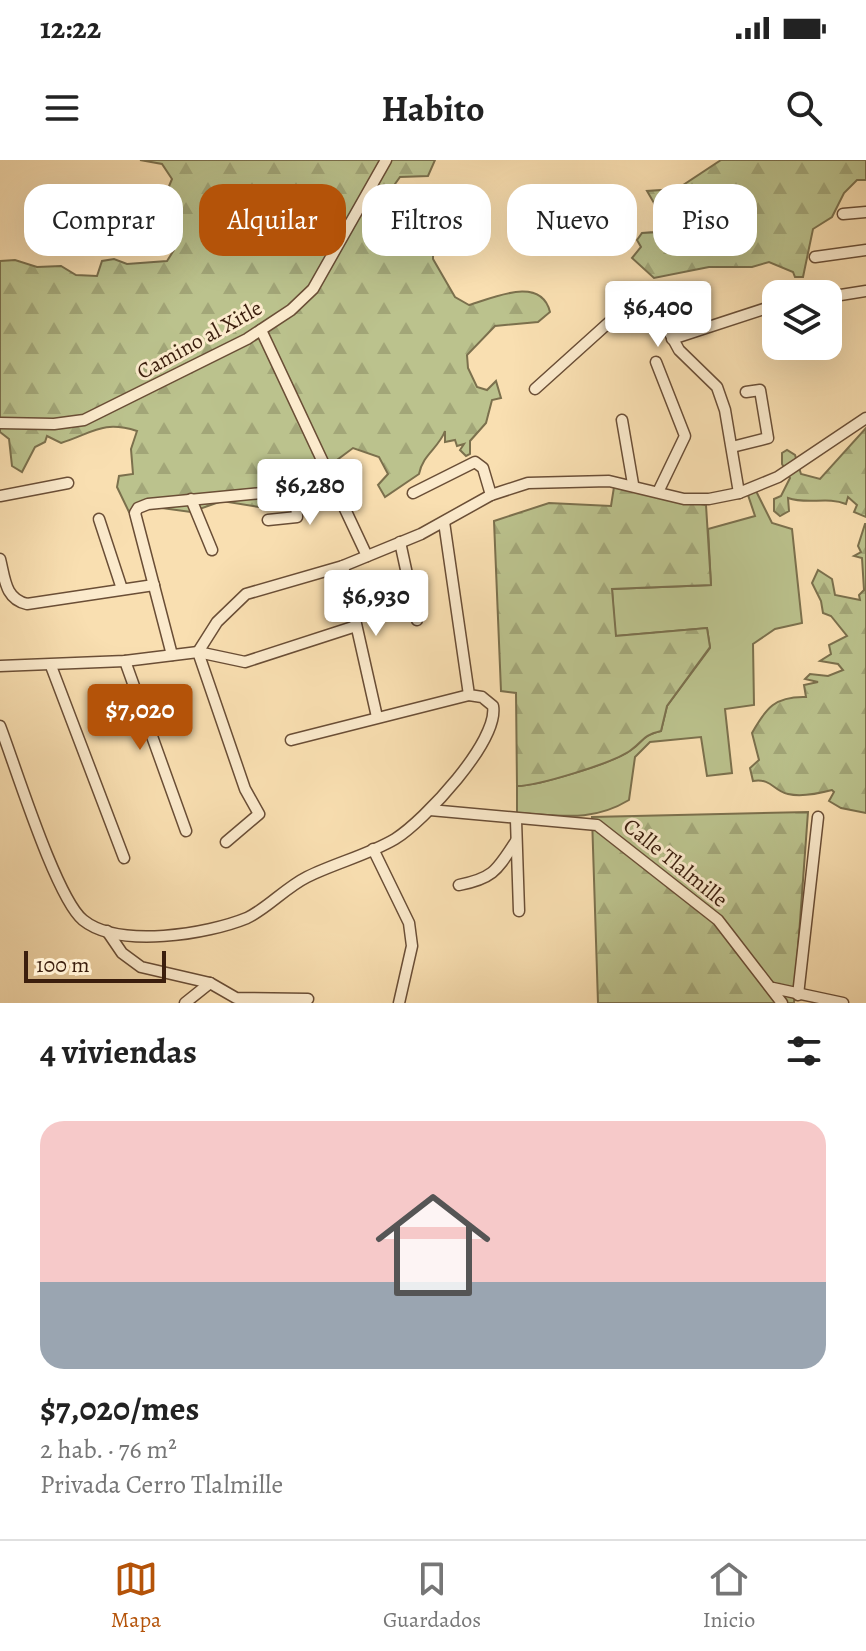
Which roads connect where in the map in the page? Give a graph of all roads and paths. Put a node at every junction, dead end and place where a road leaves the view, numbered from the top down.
1 (386, 160) edge
2 (866, 212) edge
3 (843, 214) dead end
4 (866, 250) edge
5 (815, 257) dead end
6 (866, 291) edge
7 (842, 295) edge
8 (762, 310) edge
9 (261, 330) junction
10 (672, 339) junction
11 (656, 362) dead end
12 (535, 389) dead end
13 (746, 392) dead end
14 (866, 418) edge
15 (622, 420) dead end
16 (0, 423) edge
17 (732, 447) junction
18 (68, 483) dead end
19 (633, 484) junction
20 (333, 486) junction
21 (295, 488) junction
22 (659, 490) junction
23 (413, 493) dead end
24 (739, 493) junction
25 (491, 495) junction
26 (0, 496) edge
27 (191, 499) junction
28 (99, 519) dead end
29 (268, 520) dead end
30 (444, 522) junction
31 (400, 542) junction
32 (212, 550) dead end
33 (367, 556) junction
34 (0, 559) edge
35 (343, 566) junction
36 (154, 585) junction
37 (122, 589) junction
38 (417, 620) dead end
39 (356, 626) junction
40 (198, 652) junction
41 (172, 655) junction
42 (125, 661) junction
43 (0, 666) edge
44 (51, 666) junction
45 (469, 695) junction
46 (377, 717) junction
47 (0, 726) edge
48 (291, 740) dead end
49 (430, 810) junction
50 (818, 817) dead end
51 (516, 820) junction
52 (186, 831) dead end
53 (516, 841) junction
54 (226, 842) dead end
55 (373, 849) junction
56 (124, 858) dead end
57 (459, 885) dead end
58 (519, 911) dead end
59 (106, 930) junction
60 (210, 983) junction
61 (773, 988) junction
62 (798, 995) junction
63 (308, 999) dead end
64 (185, 1003) edge
65 (399, 1003) edge
66 (782, 1003) edge
67 (843, 1003) edge

1 - 9 street, Camino al Xitle
2 - 3 street
4 - 5 street
6 - 7 street
8 - 10 street
9 - 16 street, Camino al Xitle
9 - 20 street
10 - 12 street
10 - 17 street
11 - 22 street
13 - 17 street
14 - 24 street
15 - 19 street
17 - 24 street
18 - 26 street
19 - 22 street
19 - 25 street
20 - 21 street
20 - 33 street
21 - 27 street
21 - 29 street
22 - 24 street
23 - 25 street
25 - 30 street
27 - 32 street
27 - 36 street
28 - 37 street
30 - 31 street
30 - 45 street
31 - 33 street
31 - 38 street
33 - 35 street
34 - 37 street
35 - 39 street
35 - 40 street
36 - 37 street
36 - 41 street
39 - 40 street
39 - 46 street
40 - 41 street
40 - 54 street
41 - 42 street
42 - 44 street
42 - 52 street
43 - 44 street
44 - 56 street
45 - 46 street
45 - 49 street
46 - 48 street
47 - 59 street
49 - 51 street, Calle Tlalmille
49 - 55 street
50 - 62 street
51 - 53 street
51 - 61 street, Calle Tlalmille
53 - 57 street
53 - 58 street
55 - 59 street
55 - 65 street
59 - 60 street
60 - 63 street
60 - 64 street
61 - 62 street
61 - 66 street, Calle Tlalmille
62 - 67 street

